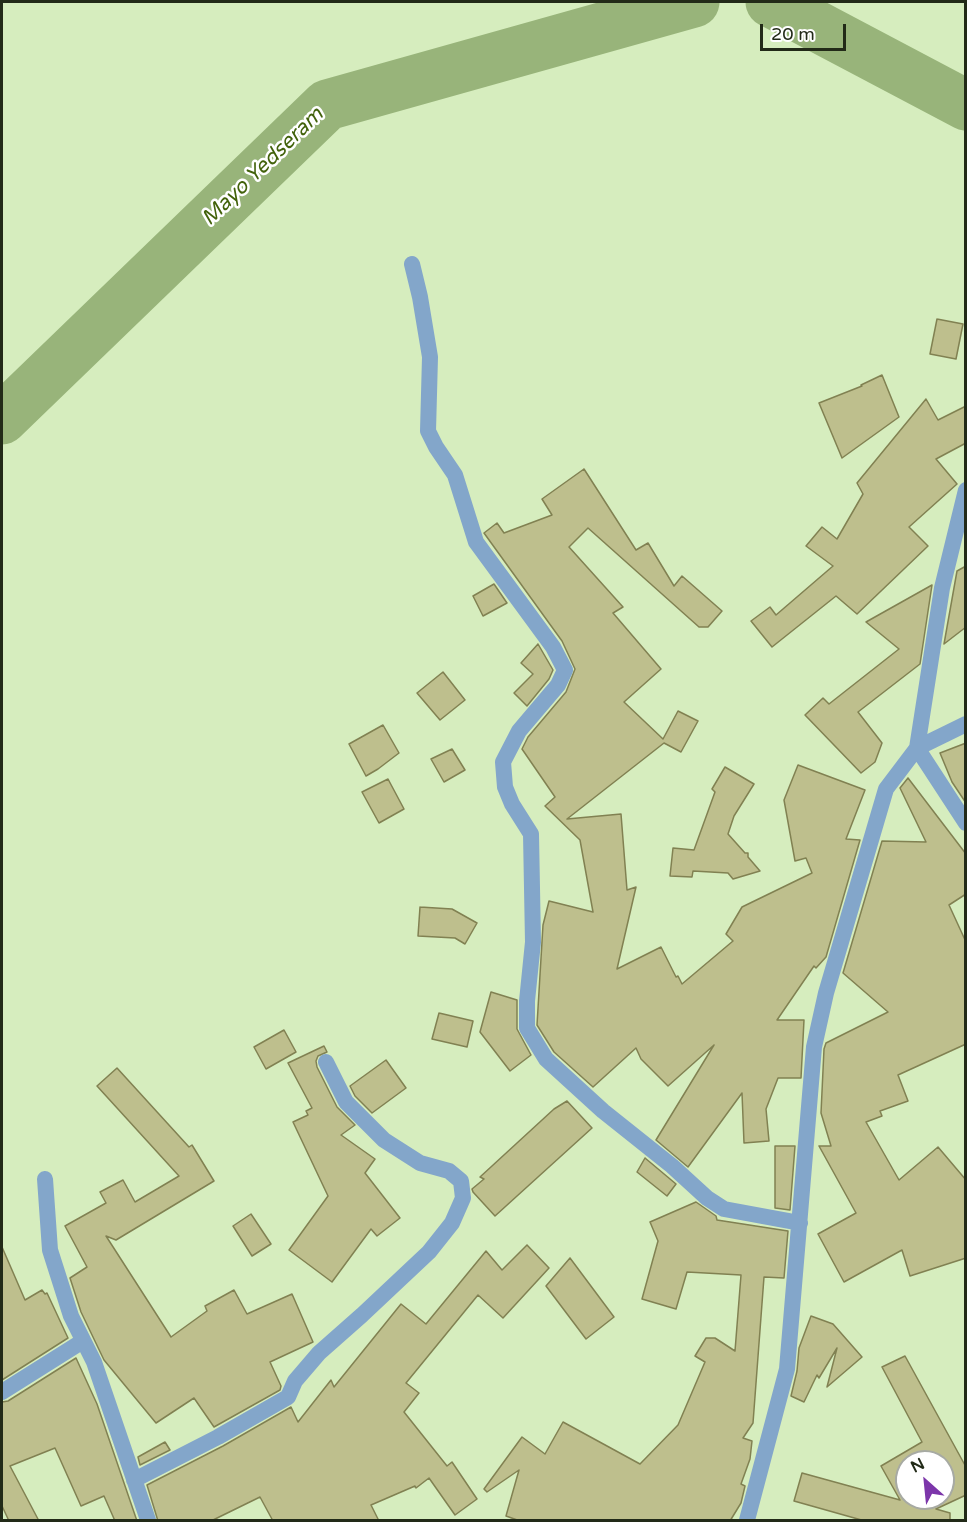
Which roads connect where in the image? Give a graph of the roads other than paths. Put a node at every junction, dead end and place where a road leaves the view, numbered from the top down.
1 (412, 264) dead end
2 (966, 490) edge
3 (966, 724) edge
4 (917, 748) junction
5 (966, 823) edge
6 (326, 1062) dead end
7 (45, 1179) dead end
8 (800, 1223) junction
9 (83, 1341) junction
10 (2, 1392) edge
11 (134, 1480) junction
12 (148, 1521) edge
13 (747, 1521) edge

1 - 8 street
2 - 4 street
3 - 4 street
4 - 5 street
4 - 8 street
6 - 11 street
7 - 9 street
8 - 13 street
9 - 10 street
9 - 11 street
11 - 12 street

